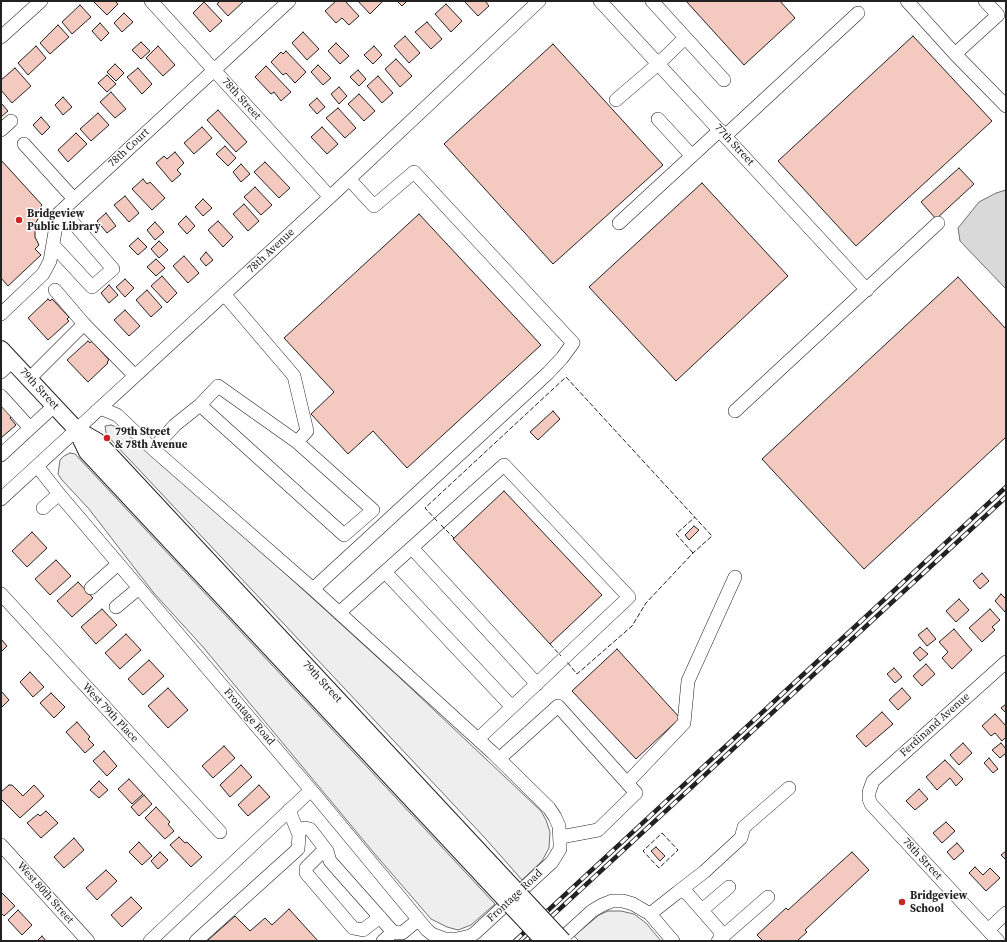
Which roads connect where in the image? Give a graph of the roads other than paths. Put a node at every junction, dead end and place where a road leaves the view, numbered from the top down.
1 (41, 1) edge
2 (151, 1) edge
3 (289, 1) edge
4 (539, 1) edge
5 (600, 1) edge
6 (652, 1) edge
7 (985, 1) edge
8 (910, 2) edge
9 (858, 13) dead end
10 (1, 37) edge
11 (685, 38) junction
12 (955, 54) junction
13 (658, 64) junction
14 (214, 70) junction
15 (724, 80) dead end
16 (616, 100) dead end
17 (1006, 106) edge
18 (658, 119) dead end
19 (723, 133) junction
20 (24, 144) dead end
21 (692, 156) junction
22 (349, 179) junction
23 (330, 197) junction
24 (74, 199) junction
25 (62, 210) junction
26 (938, 223) dead end
27 (619, 224) dead end
28 (53, 245) junction
29 (55, 290) dead end
30 (867, 290) junction
31 (224, 294) junction
32 (1, 314) edge
33 (84, 324) junction
34 (1, 349) edge
35 (7, 367) edge
36 (135, 376) junction
37 (29, 378) junction
38 (1, 396) edge
39 (200, 405) junction
40 (54, 406) junction
41 (100, 408) junction
42 (735, 411) dead end
43 (30, 428) junction
44 (76, 430) junction
45 (297, 442) junction
46 (153, 449) junction
47 (1, 455) edge
48 (37, 466) junction
49 (59, 494) junction
50 (2, 495) edge
51 (43, 508) dead end
52 (412, 548) junction
53 (118, 564) junction
54 (385, 572) junction
55 (735, 577) dead end
56 (91, 588) dead end
57 (138, 588) junction
58 (313, 589) junction
59 (1, 594) edge
60 (116, 607) dead end
61 (339, 613) junction
62 (1006, 662) edge
63 (537, 684) junction
64 (512, 707) junction
65 (478, 740) junction
66 (499, 759) junction
67 (627, 783) junction
68 (789, 788) dead end
69 (311, 790) junction
70 (869, 792) joint
71 (289, 810) junction
72 (297, 830) junction
73 (220, 832) dead end
74 (561, 837) junction
75 (1, 845) edge
76 (325, 849) junction
77 (489, 872) junction
78 (729, 887) dead end
79 (678, 892) junction
80 (768, 897) dead end
81 (702, 910) junction
82 (1006, 913) edge
83 (650, 914) junction
84 (380, 917) junction
85 (418, 920) junction
86 (988, 930) junction
87 (399, 935) edge
88 (719, 940) edge
89 (88, 941) edge
90 (150, 941) edge
91 (196, 941) edge
92 (383, 941) edge
93 (544, 941) edge
94 (559, 941) edge
95 (563, 941) edge
96 (673, 941) edge
97 (998, 941) edge

1 - 10 street
2 - 14 street, 78th Street
3 - 14 street, 78th Court
4 - 22 street, 78th Avenue
5 - 13 street, 77th Street
6 - 11 street
7 - 12 street
8 - 12 street
9 - 19 street
11 - 13 street
11 - 15 street
12 - 17 street
13 - 16 street
13 - 19 street, 77th Street
14 - 23 street, 78th Street
14 - 24 street, 78th Court
18 - 21 street
19 - 21 street
19 - 30 street, 77th Street
20 - 24 street
21 - 27 street
22 - 23 street, 78th Avenue
22 - 58 street
23 - 31 street, 78th Avenue
24 - 25 street, 78th Court
25 - 28 street, 78th Court
25 - 28 street
26 - 30 street
28 - 32 street, 78th Court
29 - 33 street
30 - 42 street
31 - 36 street, 78th Avenue
31 - 45 street
33 - 36 street
33 - 37 street
34 - 35 main road, 79th Street
35 - 37 main road, 79th Street
36 - 41 street, 78th Avenue
37 - 40 main road, 79th Street
38 - 43 street
39 - 45 street
39 - 45 street
39 - 46 street
40 - 43 street
40 - 44 main road, 79th Street
41 - 44 street, 78th Avenue
41 - 46 street
43 - 47 street
44 - 48 street, 78th Avenue
44 - 77 main road, 79th Street
46 - 58 street
48 - 49 street, Frontage Road
48 - 50 street, 78th Avenue
49 - 51 street
49 - 53 street, Frontage Road
52 - 54 street
52 - 63 street
52 - 63 street
53 - 56 street
53 - 57 street, Frontage Road
54 - 61 street
54 - 64 street
55 - 67 street
57 - 60 street
57 - 69 street, Frontage Road
58 - 61 street
59 - 73 street, West 79th Place
61 - 65 street
62 - 70 street, Ferdinand Avenue
63 - 64 street
64 - 65 street
65 - 66 street
66 - 67 street
66 - 74 street
67 - 74 street
68 - 79 street
69 - 71 street
69 - 85 street, Frontage Road
70 - 86 street, 78th Street
71 - 72 street
71 - 90 street
72 - 76 street
72 - 91 street
74 - 85 street, Frontage Road
75 - 89 street, West 80th Street
76 - 84 street
76 - 84 street
77 - 93 main road, 79th Street, bridge
77 - 95 main road, 79th Street, bridge
78 - 81 street
79 - 81 street
79 - 83 street
80 - 88 street
81 - 88 street
82 - 86 street
83 - 94 street
83 - 96 street
84 - 87 street
85 - 87 street
86 - 97 street, 78th Street
87 - 92 street

